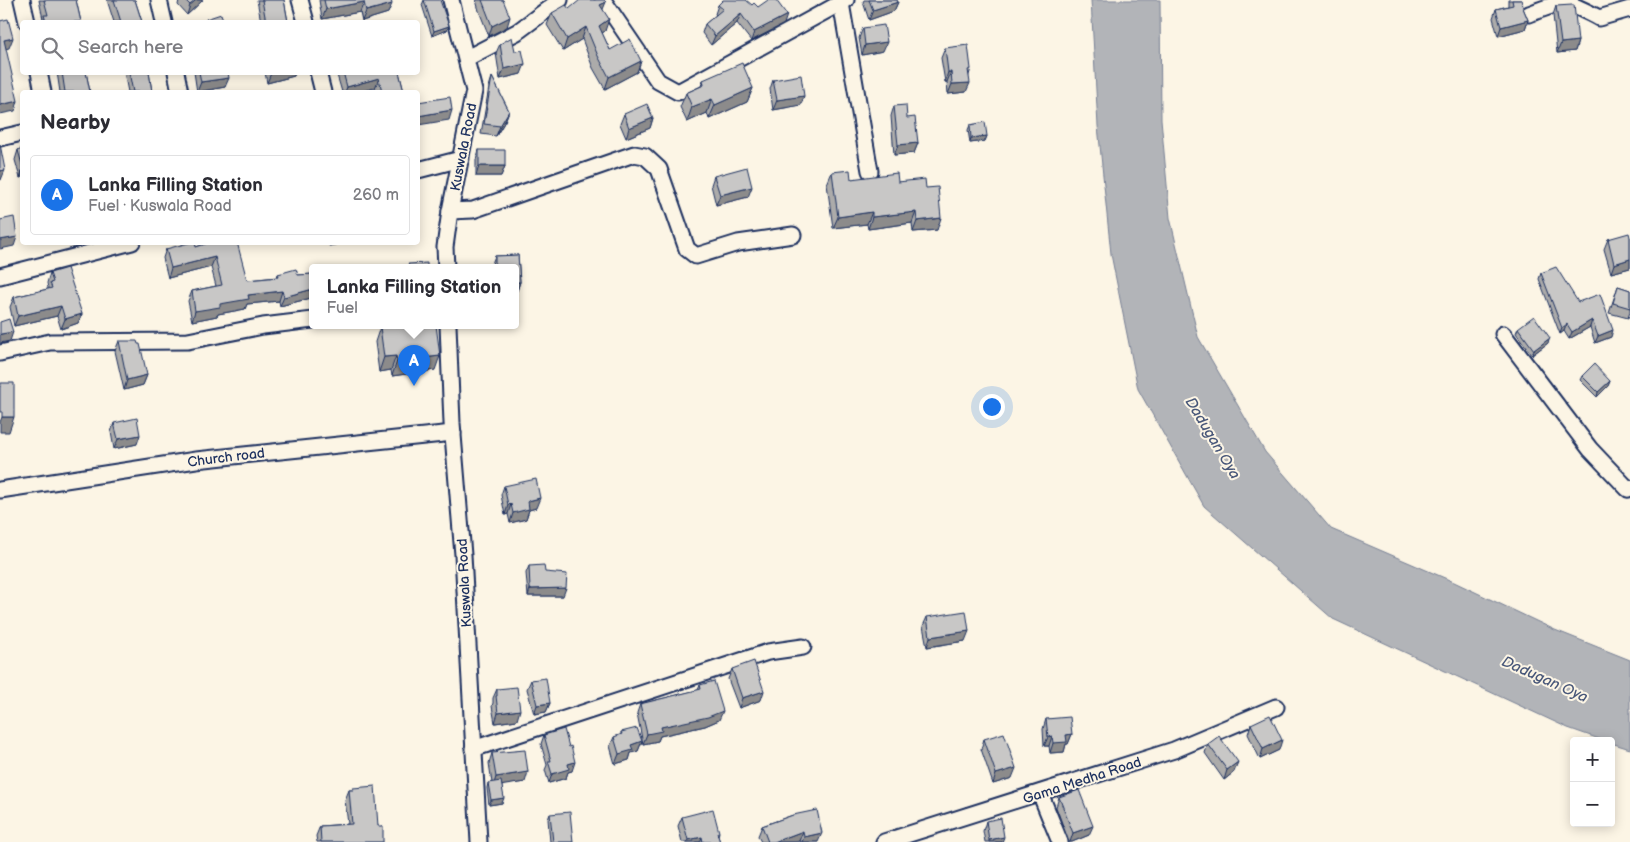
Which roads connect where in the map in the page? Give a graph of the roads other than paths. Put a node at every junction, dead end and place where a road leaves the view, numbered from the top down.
1 (22, 0) edge
2 (159, 0) edge
3 (300, 0) edge
4 (451, 0) edge
5 (560, 0) edge
6 (603, 0) edge
7 (844, 2) edge
8 (1630, 9) edge
9 (1529, 14) dead end
10 (27, 20) edge
11 (164, 20) edge
12 (305, 20) edge
13 (467, 58) junction
14 (40, 75) edge
15 (177, 75) edge
16 (319, 75) edge
17 (43, 90) edge
18 (180, 90) edge
19 (322, 90) edge
20 (20, 134) edge
21 (0, 138) edge
22 (461, 159) junction
23 (420, 169) edge
24 (870, 171) dead end
25 (450, 211) junction
26 (793, 235) dead end
27 (108, 245) edge
28 (84, 248) edge
29 (446, 264) edge
30 (0, 276) edge
31 (309, 320) edge
32 (448, 329) edge
33 (1503, 334) dead end
34 (0, 353) edge
35 (453, 433) junction
36 (1630, 488) edge
37 (0, 490) edge
38 (803, 646) dead end
39 (1276, 707) dead end
40 (473, 749) junction
41 (1040, 794) junction
42 (480, 842) edge
43 (884, 842) edge
44 (1060, 842) edge

1 - 10 street
2 - 11 street
3 - 12 street
4 - 13 street, Kuswala Road
5 - 13 street
6 - 7 street
7 - 24 street
8 - 9 street
13 - 22 street, Kuswala Road
14 - 17 street
15 - 18 street
16 - 19 street
20 - 21 street
22 - 23 street
22 - 25 street, Kuswala Road
25 - 26 street
25 - 29 street, Kuswala Road
27 - 28 street
28 - 30 street
31 - 34 street
32 - 35 street, Kuswala Road
33 - 36 street
35 - 37 street, Church road
35 - 40 street, Kuswala Road
38 - 40 street
39 - 41 street, Gama Medha Road
40 - 42 street, Kuswala Road
41 - 43 street, Gama Medha Road
41 - 44 street

